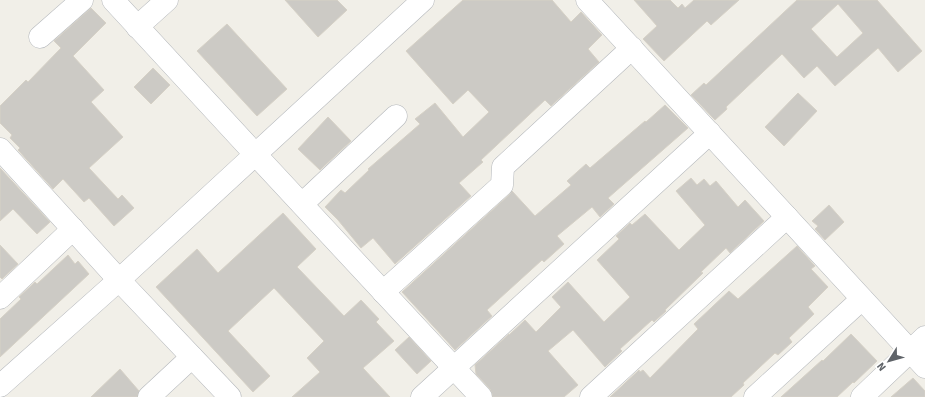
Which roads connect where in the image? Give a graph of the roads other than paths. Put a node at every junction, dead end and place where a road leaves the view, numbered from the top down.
1 (82, 0) edge
2 (113, 0) edge
3 (167, 0) edge
4 (423, 0) edge
5 (587, 0) edge
6 (137, 27) junction
7 (40, 37) dead end
8 (632, 48) junction
9 (396, 116) dead end
10 (710, 133) junction
11 (0, 149) edge
12 (255, 154) junction
13 (302, 204) junction
14 (787, 217) junction
15 (73, 230) junction
16 (118, 280) junction
17 (383, 292) junction
18 (0, 298) edge
19 (862, 299) junction
20 (918, 344) edge
21 (192, 357) junction
22 (925, 367) edge
23 (455, 368) junction
24 (0, 386) edge
25 (149, 397) edge
26 (230, 397) edge
27 (422, 397) edge
28 (481, 397) edge
29 (591, 397) edge
30 (755, 397) edge
31 (862, 397) edge

1 - 7 street
2 - 6 street
3 - 6 street
4 - 12 street
5 - 8 street
6 - 12 street
8 - 10 street
8 - 17 street
9 - 13 street
10 - 14 street
10 - 23 street
11 - 15 street
12 - 13 street
12 - 16 street
13 - 17 street
14 - 19 street
14 - 29 street
15 - 16 street
15 - 18 street
16 - 21 street
16 - 24 street
17 - 23 street
19 - 20 street
19 - 30 street
20 - 22 street
20 - 31 street
21 - 25 street
21 - 26 street
23 - 27 street
23 - 28 street

